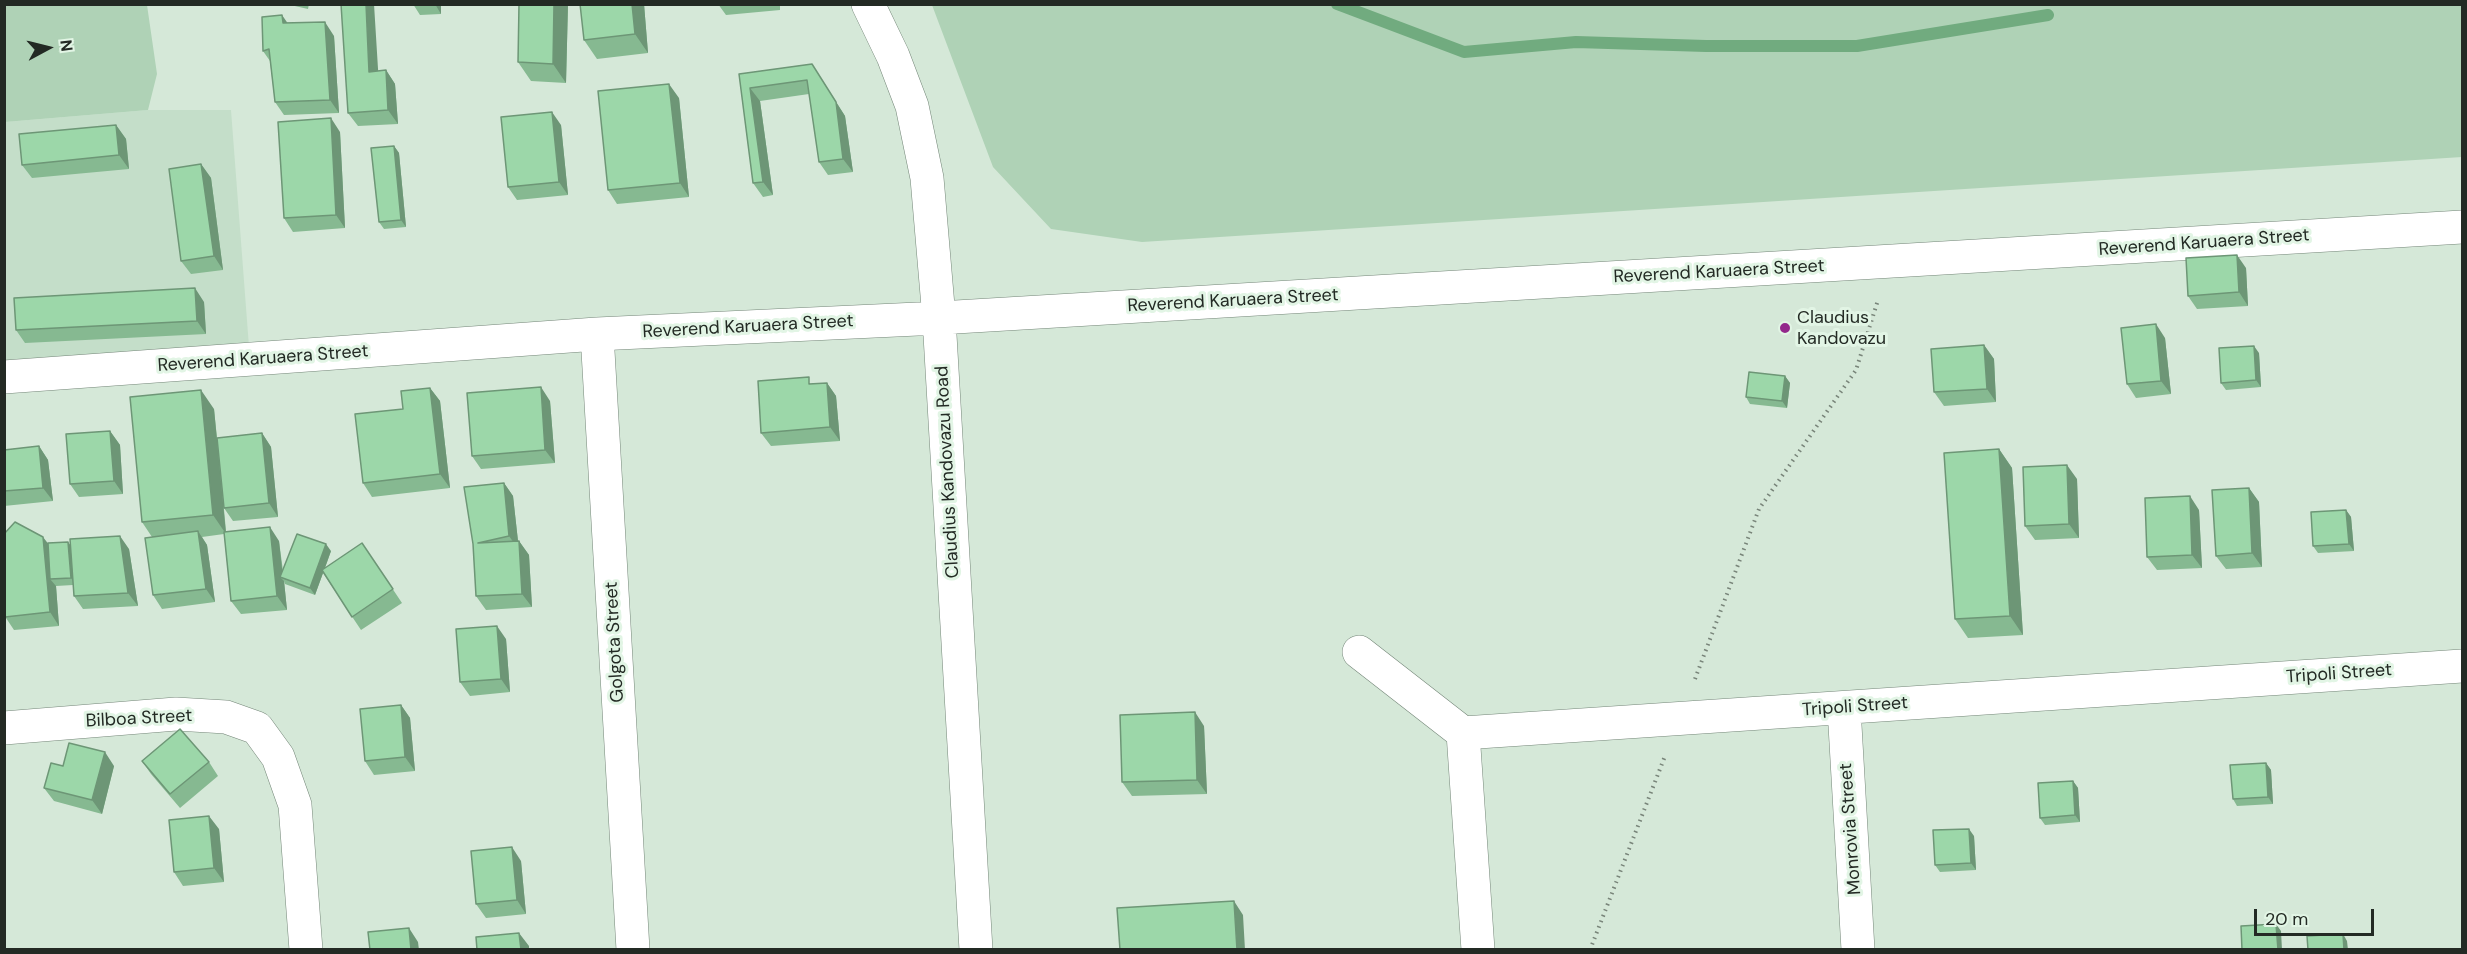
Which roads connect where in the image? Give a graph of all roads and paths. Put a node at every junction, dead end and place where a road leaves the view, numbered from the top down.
1 (868, 4) edge
2 (2463, 227) edge
3 (1890, 262) junction
4 (939, 318) junction
5 (597, 334) junction
6 (4, 377) edge
7 (1359, 652) dead end
8 (2463, 666) edge
9 (1844, 708) junction
10 (1680, 718) junction
11 (4, 728) edge
12 (1463, 733) junction
13 (306, 950) edge
14 (633, 950) edge
15 (976, 950) edge
16 (1479, 950) edge
17 (1590, 950) edge
18 (1858, 950) edge

1 - 4 street, Claudius Kandovazu Road
2 - 3 street, Reverend Karuaera Street
3 - 4 street, Reverend Karuaera Street
3 - 10 path
4 - 5 street, Reverend Karuaera Street
4 - 15 street, Claudius Kandovazu Road
5 - 6 street, Reverend Karuaera Street
5 - 14 street, Golgota Street
7 - 12 street
8 - 9 street, Tripoli Street
9 - 10 street, Tripoli Street
9 - 18 street, Monrovia Street
10 - 12 street, Tripoli Street
10 - 17 path
11 - 13 street, Bilboa Street
12 - 16 street

